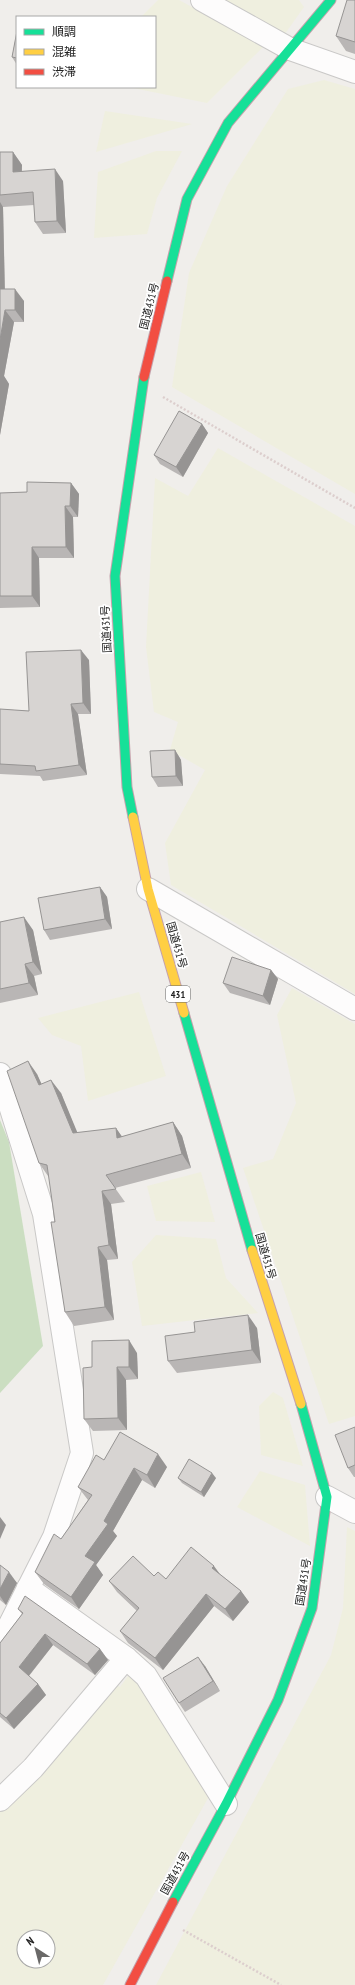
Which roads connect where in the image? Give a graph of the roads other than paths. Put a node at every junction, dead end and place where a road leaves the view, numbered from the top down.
1 (202, 0) edge
2 (331, 0) edge
3 (290, 50) junction
4 (355, 72) edge
5 (148, 889) junction
6 (355, 1009) edge
7 (0, 1074) edge
8 (327, 1497) junction
9 (355, 1512) edge
10 (28, 1588) junction
11 (0, 1644) edge
12 (126, 1658) junction
13 (0, 1800) edge
14 (226, 1804) junction
15 (130, 1985) edge

1 - 3 street
2 - 3 highway, 国道431号 / 431
3 - 4 street
3 - 5 highway, 国道431号 / 431
5 - 6 street
5 - 8 highway, 国道431号 / 431
7 - 10 street
8 - 9 street
8 - 14 highway, 国道431号 / 431
10 - 11 street
10 - 12 street
12 - 13 street
12 - 14 street
14 - 15 highway, 国道431号 / 431

